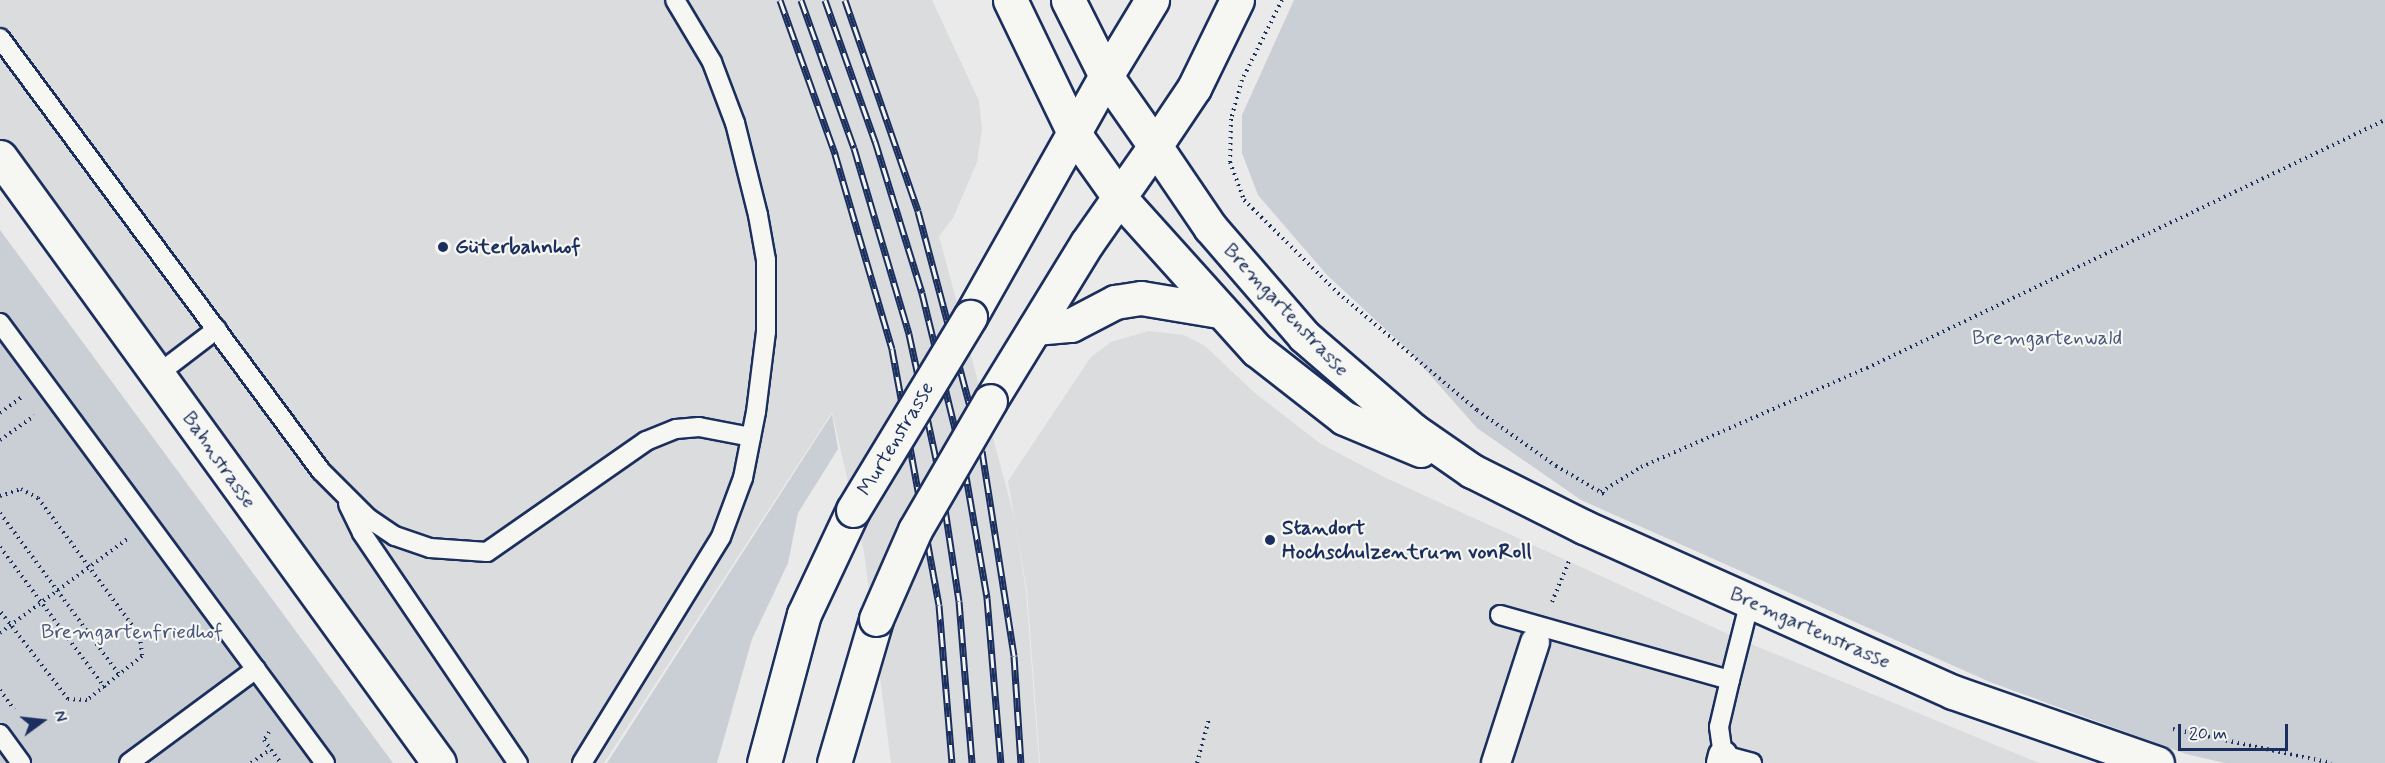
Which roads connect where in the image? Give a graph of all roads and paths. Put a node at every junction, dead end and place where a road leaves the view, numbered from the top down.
1 (675, 0) edge
2 (1010, 0) edge
3 (1068, 0) edge
4 (1152, 0) edge
5 (1237, 0) edge
6 (1282, 0) edge
7 (0, 38) edge
8 (1106, 76) junction
9 (2385, 120) edge
10 (1075, 135) junction
11 (1155, 146) junction
12 (0, 156) edge
13 (1119, 197) junction
14 (1219, 310) junction
15 (0, 323) edge
16 (1035, 328) junction
17 (217, 329) junction
18 (158, 374) junction
19 (57, 399) junction
20 (751, 437) junction
21 (0, 440) edge
22 (1472, 471) junction
23 (1601, 493) junction
24 (0, 496) edge
25 (345, 496) junction
26 (1611, 498) dead end
27 (0, 513) edge
28 (149, 524) junction
29 (0, 547) edge
30 (1572, 553) dead end
31 (89, 568) junction
32 (57, 591) junction
33 (1750, 601) junction
34 (41, 603) junction
35 (0, 611) edge
36 (1547, 612) dead end
37 (1500, 615) dead end
38 (10, 626) junction
39 (0, 633) edge
40 (1535, 642) dead end
41 (256, 669) junction
42 (120, 676) junction
43 (1730, 680) junction
44 (105, 688) junction
45 (1209, 719) dead end
46 (2168, 728) dead end
47 (0, 734) edge
48 (271, 749) dead end
49 (1722, 759) edge
50 (21, 763) edge
51 (129, 763) edge
52 (251, 763) edge
53 (325, 763) edge
54 (439, 763) edge
55 (518, 763) edge
56 (582, 763) edge
57 (764, 763) edge
58 (834, 763) edge
59 (1197, 763) edge
60 (1496, 763) edge
61 (1752, 763) edge
62 (2157, 763) edge
63 (2331, 763) edge

1 - 20 lane
2 - 10 main road
3 - 8 main road
4 - 8 main road, Murtenstrasse
5 - 11 main road
6 - 23 path
7 - 17 lane
8 - 10 main road, Murtenstrasse
8 - 11 main road
9 - 23 path
10 - 13 main road
10 - 57 main road, Murtenstrasse, bridge
11 - 13 main road
11 - 22 main road, Bremgartenstrasse
12 - 18 main road, Bahnstrasse
13 - 14 main road, Bremgartenstrasse
13 - 16 main road
14 - 16 main road
14 - 22 main road, Bremgartenstrasse
15 - 19 lane
16 - 58 main road, bridge
17 - 18 lane
17 - 25 lane
18 - 54 main road, Bahnstrasse
19 - 21 path
19 - 28 lane
20 - 25 lane
20 - 56 lane
22 - 33 main road, Bremgartenstrasse
23 - 26 path
24 - 31 path
25 - 55 lane
27 - 32 path
28 - 31 path
28 - 41 lane
29 - 34 path
30 - 36 path
31 - 32 path
31 - 42 path
32 - 34 path
32 - 42 path
33 - 43 lane
33 - 62 main road, Bremgartenstrasse
34 - 38 path
34 - 44 path
35 - 38 path
37 - 43 lane
38 - 39 path
38 - 44 path
40 - 60 street
41 - 51 lane
41 - 53 lane
42 - 44 path
43 - 49 lane
45 - 59 path
46 - 63 path
47 - 50 lane
48 - 52 path
49 - 61 lane

